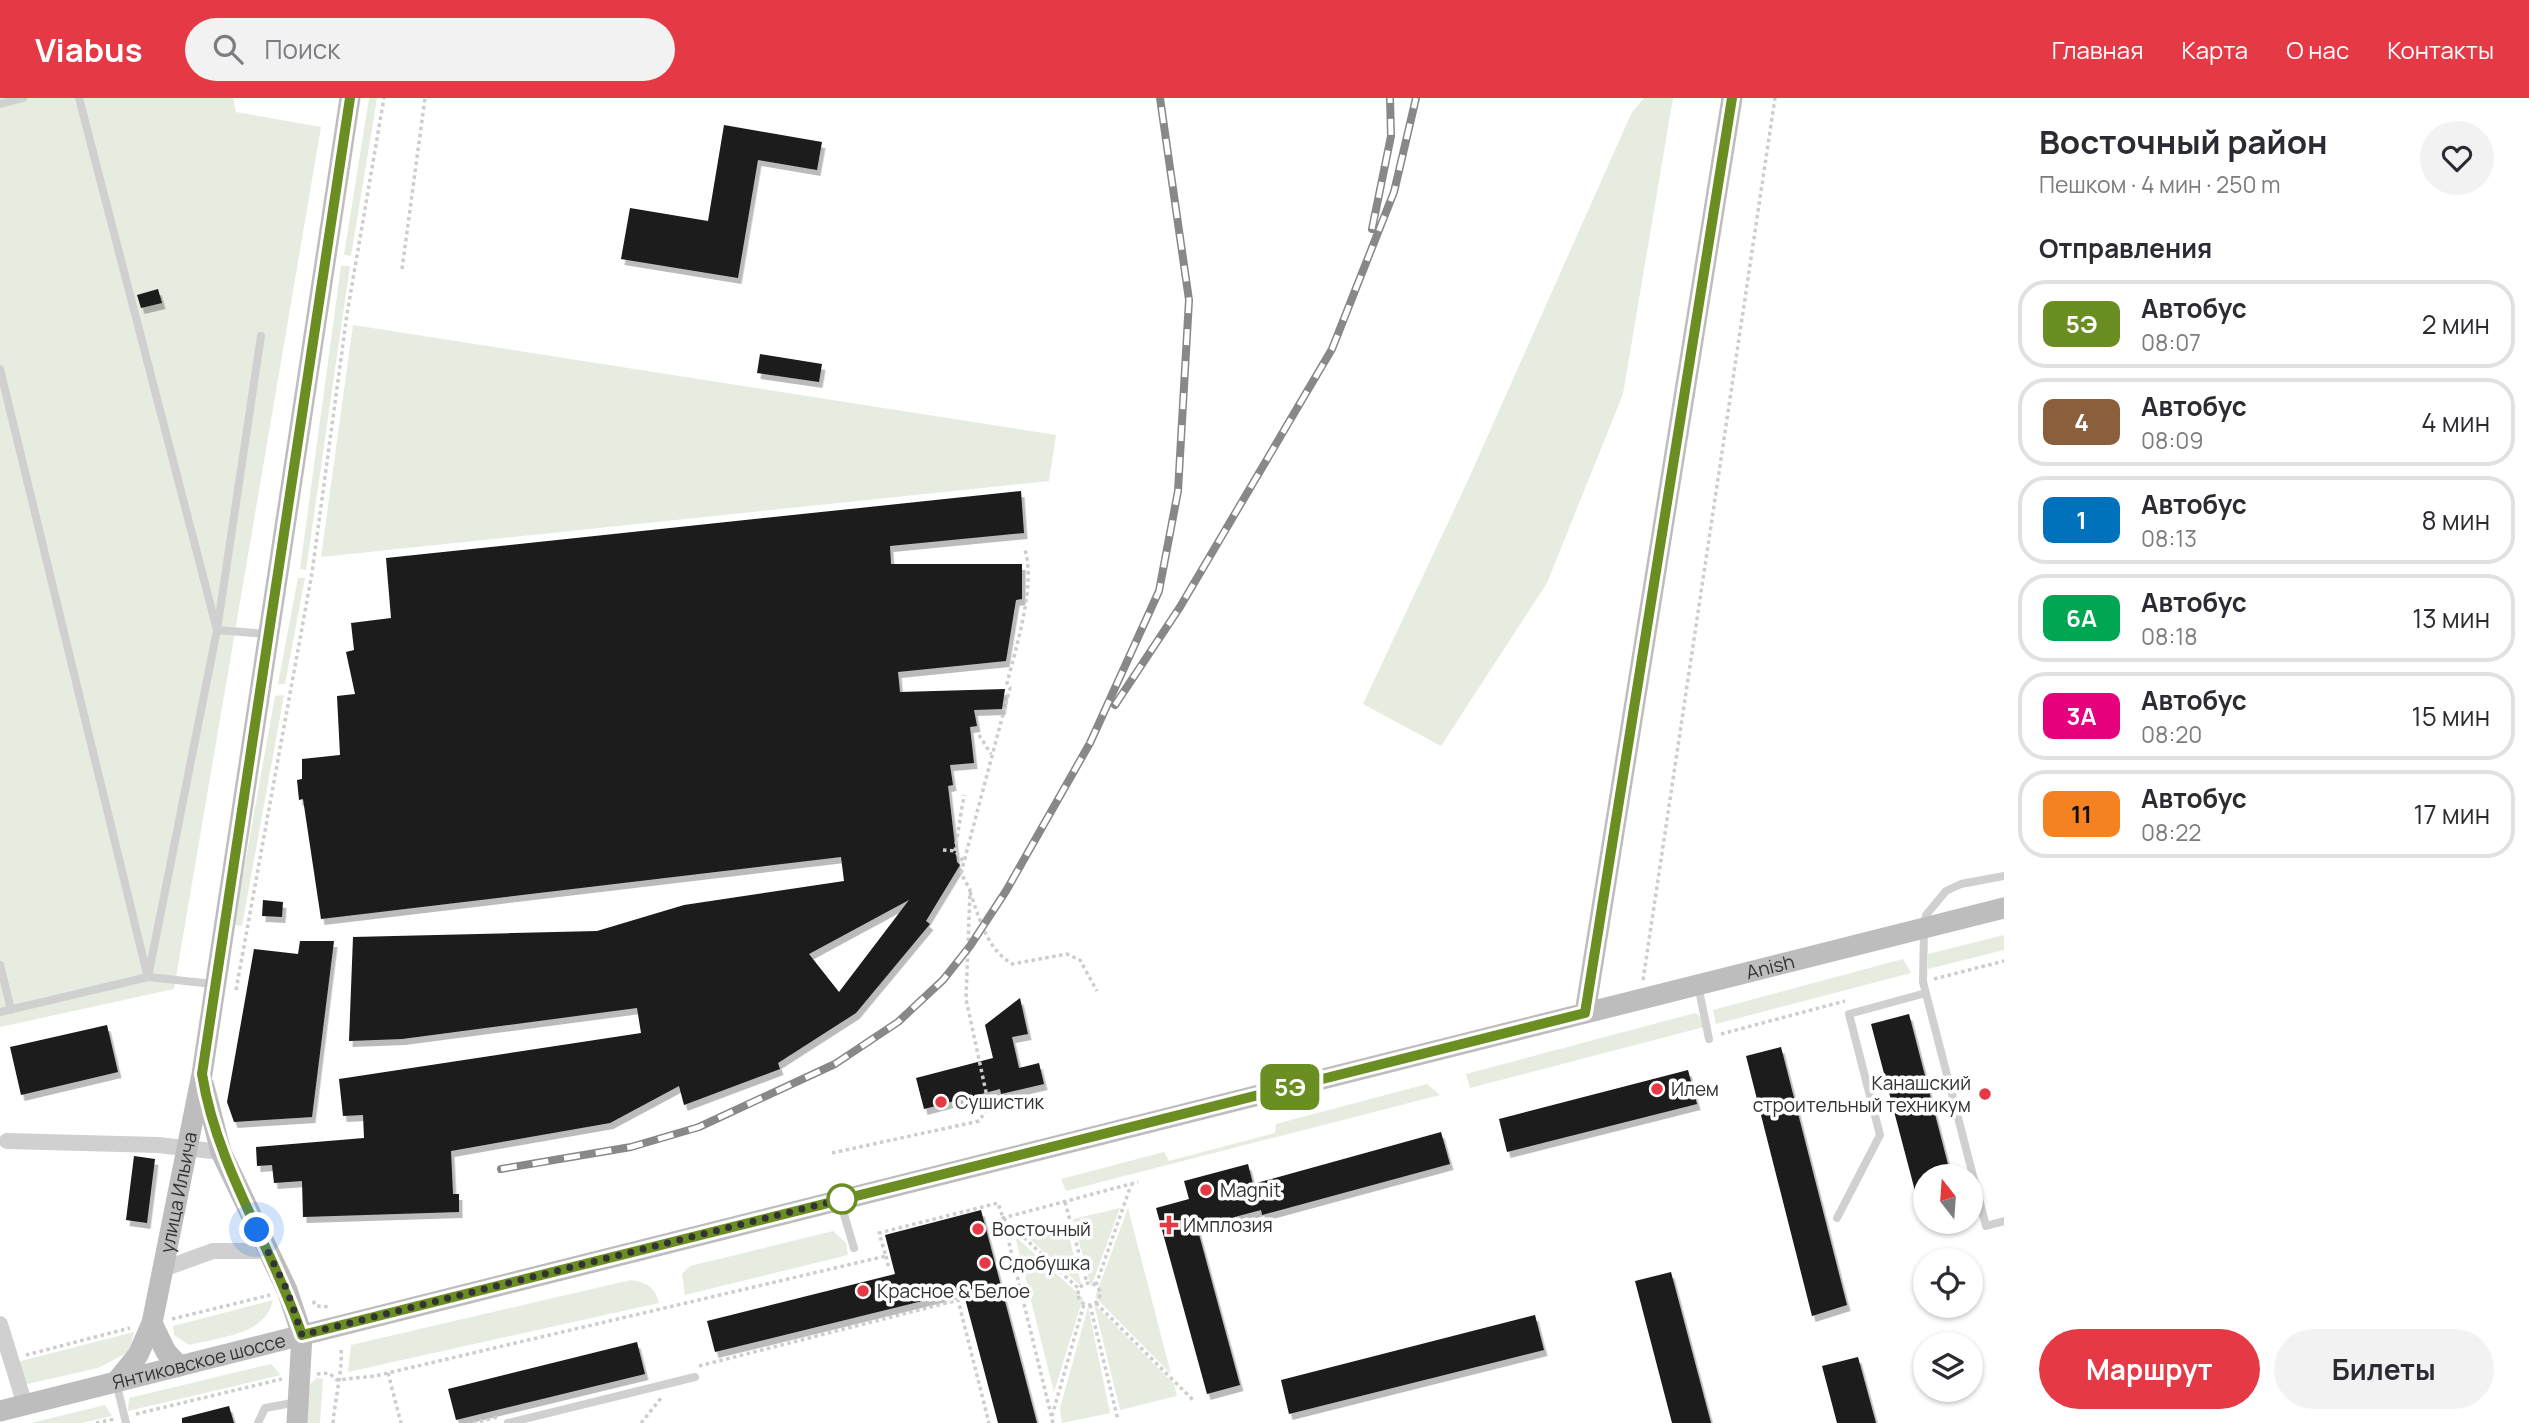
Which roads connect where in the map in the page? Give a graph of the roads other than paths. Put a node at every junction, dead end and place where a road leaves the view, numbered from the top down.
1 (23, 98) edge
2 (79, 98) edge
3 (350, 98) edge
4 (1732, 98) edge
5 (0, 104) edge
6 (261, 336) dead end
7 (0, 369) edge
8 (218, 629) junction
9 (268, 634) junction
10 (2004, 876) edge
11 (2004, 908) edge
12 (1924, 928) junction
13 (0, 965) edge
14 (148, 976) junction
15 (215, 984) junction
16 (1698, 985) junction
17 (1926, 993) junction
18 (11, 1010) junction
19 (0, 1012) edge
20 (1585, 1013) junction
21 (1537, 1025) joint
22 (1709, 1038) road end
23 (202, 1074) junction
24 (7, 1141) dead end
25 (187, 1149) junction
26 (221, 1152) junction
27 (840, 1200) junction
28 (1837, 1218) dead end
29 (2004, 1221) edge
30 (854, 1248) dead end
31 (268, 1251) junction
32 (163, 1269) junction
33 (152, 1323) junction
34 (302, 1335) junction
35 (2, 1338) edge
36 (179, 1366) junction
37 (695, 1377) dead end
38 (116, 1382) junction
39 (25, 1405) junction
40 (0, 1411) edge
41 (298, 1413) edge
42 (125, 1420) edge
43 (258, 1423) edge
44 (508, 1423) edge

1 - 5 lane
2 - 8 lane
3 - 9 street, улица Ильича
4 - 20 street
6 - 8 lane
7 - 14 lane
8 - 9 lane
8 - 14 lane
9 - 15 street, улица Ильича
10 - 12 lane
11 - 12 street, Anish
12 - 16 street, Anish
12 - 17 lane
13 - 18 lane
14 - 15 lane
14 - 18 lane
15 - 23 street, улица Ильича
16 - 20 street, Anish
16 - 22 lane
17 - 28 lane
17 - 29 lane
18 - 19 lane
20 - 21 street, Anish
21 - 27 street, Янтиковское шоссе
23 - 25 street, улица Ильича
23 - 26 street, улица Ильича
24 - 25 street
25 - 26 street
25 - 32 street, улица Ильича
26 - 31 street, улица Ильича
27 - 30 lane
27 - 34 street, Янтиковское шоссе
31 - 32 street, улица Ильича
31 - 34 street, улица Ильича
32 - 33 street, улица Ильича
33 - 36 street
33 - 38 street, улица Ильича
34 - 36 street, Янтиковское шоссе
34 - 41 street, улица Ильича
35 - 39 street
36 - 38 street, Янтиковское шоссе
37 - 44 lane
38 - 39 street, Янтиковское шоссе
38 - 42 lane
39 - 40 street, Янтиковское шоссе
41 - 43 lane

